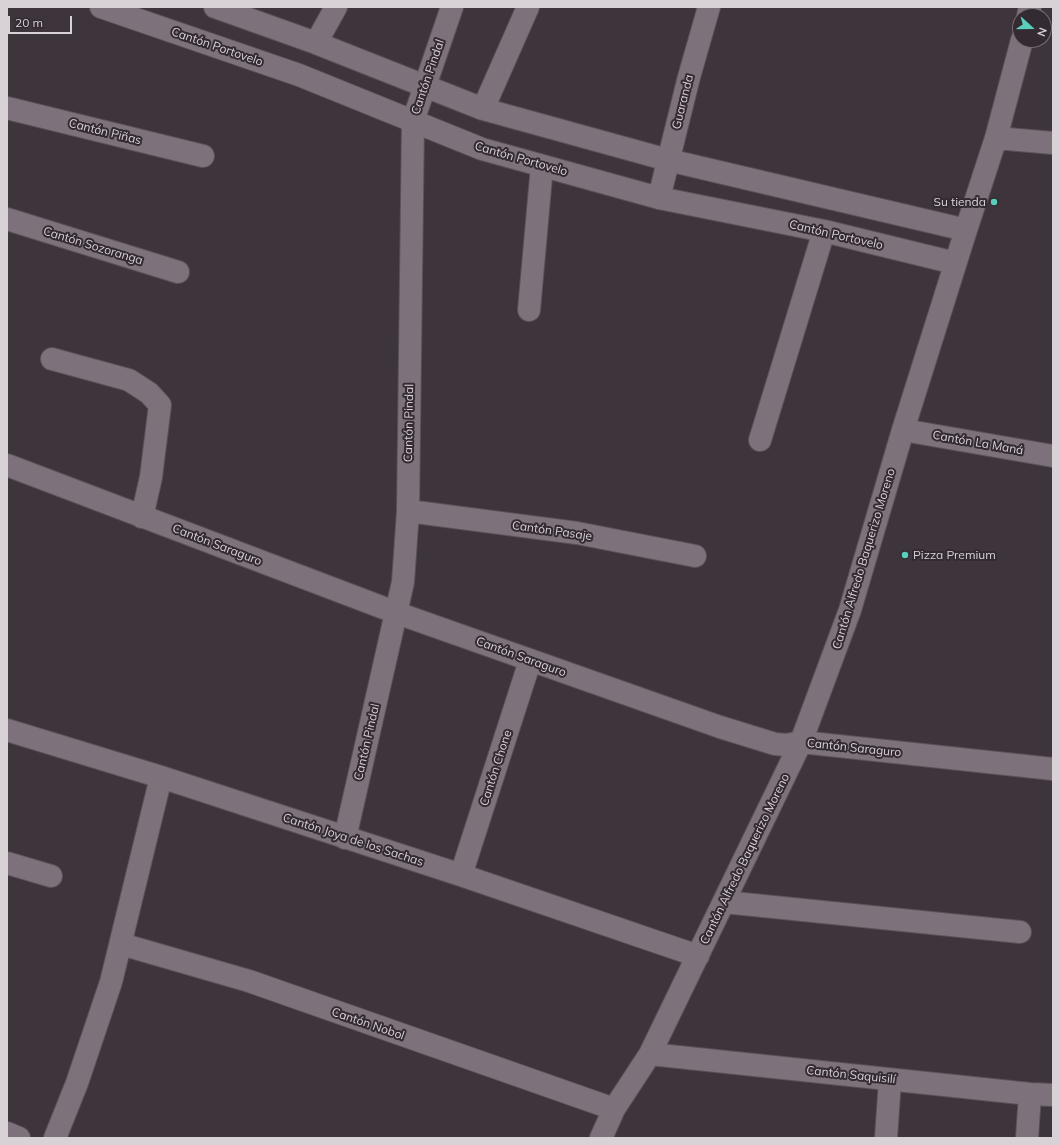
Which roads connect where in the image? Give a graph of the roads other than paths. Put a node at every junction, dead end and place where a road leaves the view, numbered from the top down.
1 (101, 7) edge
2 (215, 7) edge
3 (336, 7) edge
4 (452, 7) edge
5 (528, 7) edge
6 (709, 7) edge
7 (316, 43) junction
8 (1020, 48) edge
9 (425, 85) junction
10 (7, 108) edge
11 (483, 109) junction
12 (413, 121) junction
13 (996, 138) junction
14 (1053, 143) edge
15 (203, 156) dead end
16 (668, 160) junction
17 (542, 166) junction
18 (659, 198) junction
19 (7, 219) edge
20 (966, 230) junction
21 (824, 231) junction
22 (955, 264) junction
23 (178, 272) dead end
24 (529, 310) dead end
25 (52, 359) dead end
26 (903, 430) junction
27 (760, 440) dead end
28 (1053, 456) edge
29 (7, 465) edge
30 (408, 511) junction
31 (142, 517) junction
32 (695, 556) dead end
33 (397, 613) junction
34 (530, 661) junction
35 (7, 730) edge
36 (801, 742) junction
37 (1053, 769) edge
38 (161, 777) junction
39 (345, 838) junction
40 (7, 863) edge
41 (461, 875) junction
42 (51, 876) dead end
43 (724, 902) junction
44 (1020, 932) dead end
45 (121, 944) junction
46 (698, 956) junction
47 (650, 1054) junction
48 (890, 1080) junction
49 (1030, 1094) junction
50 (1053, 1095) edge
51 (614, 1109) junction
52 (7, 1134) edge
53 (18, 1138) edge
54 (55, 1138) edge
55 (601, 1138) edge
56 (886, 1138) edge
57 (1027, 1138) edge

1 - 12 street, Cantón Portovelo
2 - 7 street
3 - 7 street
4 - 9 street, Cantón Pindal
5 - 11 street
6 - 16 street, Guaranda
7 - 9 street
8 - 13 street, Cantón Alfredo Baquerizo Moreno
9 - 11 street
9 - 12 street, Cantón Pindal
10 - 15 street, Cantón Piñas
11 - 16 street
12 - 17 street, Cantón Portovelo
12 - 30 street, Cantón Pindal
13 - 14 street
13 - 20 street, Cantón Alfredo Baquerizo Moreno
16 - 18 street, Guaranda
16 - 20 street
17 - 18 street, Cantón Portovelo
17 - 24 street
18 - 21 street, Cantón Portovelo
19 - 23 street, Cantón Sozoranga
20 - 22 street, Cantón Alfredo Baquerizo Moreno
21 - 22 street, Cantón Portovelo
21 - 27 street
22 - 26 street, Cantón Alfredo Baquerizo Moreno
25 - 31 street
26 - 28 street, Cantón La Maná
26 - 36 street, Cantón Alfredo Baquerizo Moreno
29 - 31 street, Cantón Saraguro
30 - 32 street, Cantón Pasaje
30 - 33 street, Cantón Pindal
31 - 33 street, Cantón Saraguro
33 - 34 street, Cantón Saraguro
33 - 39 street, Cantón Pindal
34 - 36 street, Cantón Saraguro
34 - 41 street, Cantón Chone
35 - 38 street, Cantón Joya de los Sachas
36 - 37 street, Cantón Saraguro
36 - 43 street, Cantón Alfredo Baquerizo Moreno
38 - 39 street, Cantón Joya de los Sachas
38 - 45 street
39 - 41 street, Cantón Joya de los Sachas
40 - 42 street
41 - 46 street, Cantón Joya de los Sachas
43 - 44 street
43 - 46 street, Cantón Alfredo Baquerizo Moreno
45 - 51 street, Cantón Nobol
45 - 54 street
46 - 47 street, Cantón Alfredo Baquerizo Moreno
47 - 48 street, Cantón Saquisilí
47 - 51 street, Cantón Alfredo Baquerizo Moreno
48 - 49 street, Cantón Saquisilí
48 - 56 street
49 - 50 street, Cantón Saquisilí
49 - 57 street
51 - 55 street, Cantón Alfredo Baquerizo Moreno
52 - 53 street

